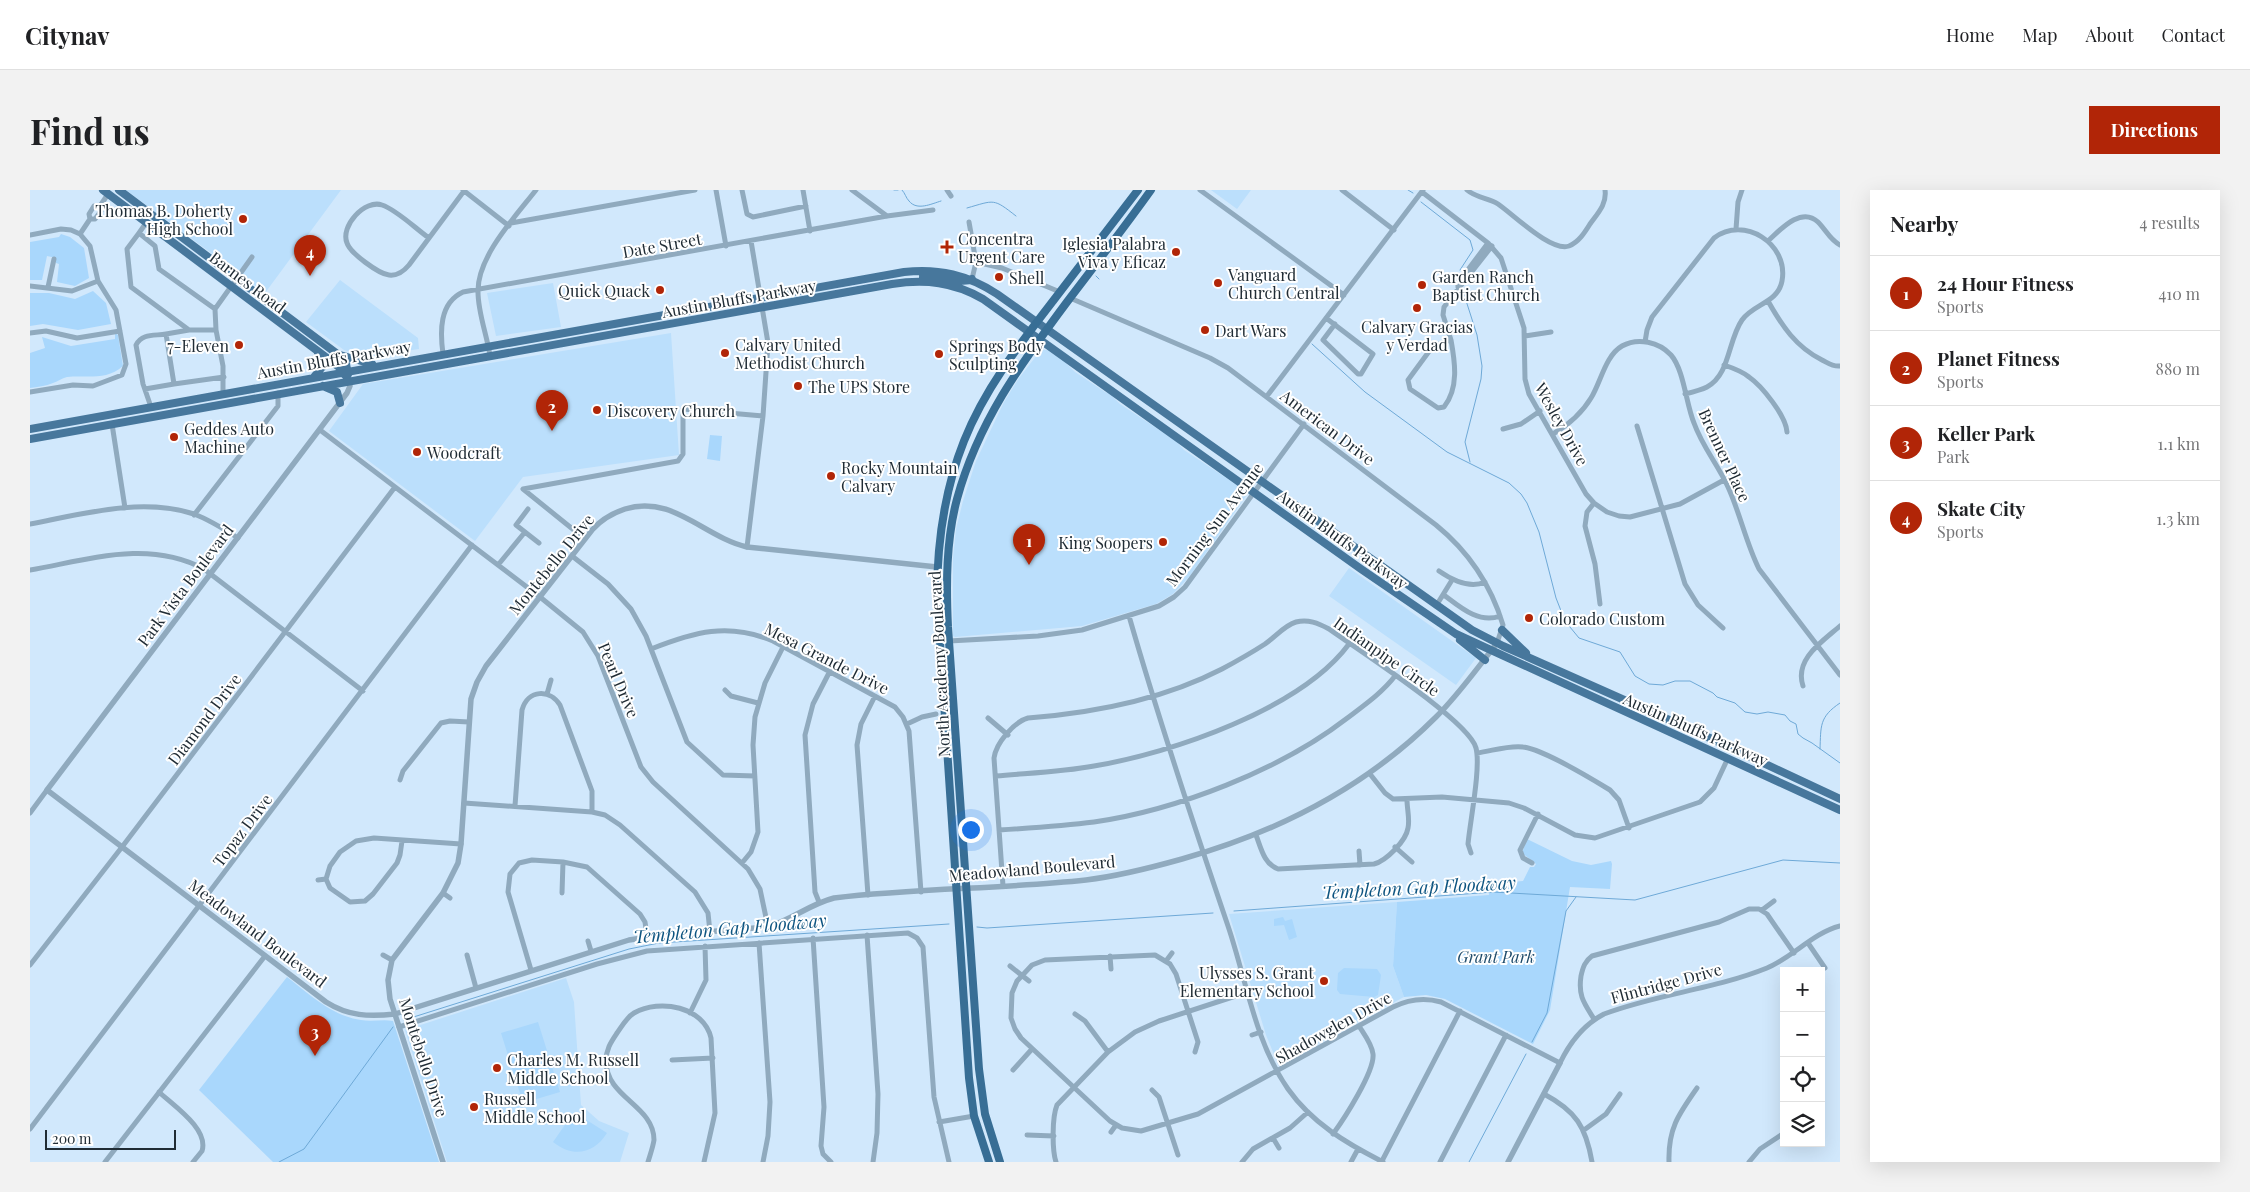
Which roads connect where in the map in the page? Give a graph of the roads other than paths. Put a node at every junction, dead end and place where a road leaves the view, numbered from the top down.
1 (119, 190) edge
2 (536, 190) edge
3 (695, 190) edge
4 (716, 190) edge
5 (742, 190) edge
6 (803, 190) edge
7 (852, 190) edge
8 (947, 190) edge
9 (1138, 190) edge
10 (1151, 190) edge
11 (1200, 190) edge
12 (1342, 190) edge
13 (1467, 190) edge
14 (1605, 190) edge
15 (1742, 190) edge
16 (463, 191) edge
17 (1423, 191) edge
18 (105, 192) edge
19 (951, 196) dead end
20 (129, 198) junction
21 (806, 206) junction
22 (933, 210) dead end
23 (887, 216) junction
24 (968, 222) dead end
25 (146, 223) junction
26 (510, 224) junction
27 (1736, 229) junction
28 (810, 230) junction
29 (1394, 230) junction
30 (139, 233) junction
31 (80, 234) junction
32 (30, 235) edge
33 (428, 238) junction
34 (751, 241) junction
35 (1768, 241) junction
36 (1490, 245) junction
37 (726, 246) junction
38 (1840, 246) edge
39 (252, 257) dead end
40 (54, 259) dead end
41 (976, 262) junction
42 (236, 278) junction
43 (972, 279) junction
44 (858, 280) junction
45 (915, 280) junction
46 (98, 281) junction
47 (30, 286) edge
48 (230, 286) junction
49 (48, 287) junction
50 (478, 290) junction
51 (850, 292) junction
52 (1060, 292) junction
53 (1344, 295) junction
54 (760, 297) junction
55 (1070, 298) junction
56 (1768, 301) junction
57 (762, 307) junction
58 (215, 309) junction
59 (643, 318) junction
60 (1326, 318) junction
61 (1037, 322) junction
62 (1335, 324) junction
63 (1047, 329) junction
64 (189, 330) junction
65 (216, 330) junction
66 (634, 331) junction
67 (120, 332) junction
68 (1029, 332) junction
69 (1550, 332) dead end
70 (30, 333) edge
71 (166, 334) junction
72 (1525, 336) junction
73 (1039, 340) junction
74 (1451, 340) junction
75 (1645, 342) junction
76 (488, 346) junction
77 (316, 350) junction
78 (336, 353) junction
79 (443, 354) junction
80 (490, 356) junction
81 (376, 365) junction
82 (1724, 365) junction
83 (1840, 366) edge
84 (345, 371) junction
85 (224, 377) junction
86 (313, 377) junction
87 (349, 381) junction
88 (174, 384) junction
89 (321, 386) junction
90 (145, 389) junction
91 (30, 392) edge
92 (223, 393) junction
93 (278, 393) junction
94 (1685, 394) junction
95 (1267, 396) junction
96 (340, 403) junction
97 (151, 406) junction
98 (186, 410) junction
99 (1540, 411) junction
100 (122, 412) junction
101 (763, 416) junction
102 (112, 424) junction
103 (1304, 424) junction
104 (1637, 426) dead end
105 (30, 429) edge
106 (1503, 429) dead end
107 (320, 430) junction
108 (1787, 432) dead end
109 (1553, 434) junction
110 (30, 439) edge
111 (1724, 480) junction
112 (1262, 482) junction
113 (395, 487) junction
114 (1254, 492) junction
115 (1594, 503) junction
116 (125, 508) junction
117 (1662, 508) junction
118 (528, 509) dead end
119 (194, 515) junction
120 (942, 523) junction
121 (30, 524) edge
122 (525, 532) junction
123 (238, 538) junction
124 (585, 539) junction
125 (539, 543) dead end
126 (472, 545) junction
127 (747, 547) junction
128 (572, 556) junction
129 (948, 564) junction
130 (498, 566) junction
131 (937, 567) junction
132 (30, 570) edge
133 (1439, 571) dead end
134 (210, 574) junction
135 (1452, 580) junction
136 (1484, 582) junction
137 (1444, 596) junction
138 (540, 597) junction
139 (1600, 604) dead end
140 (1436, 606) junction
141 (1129, 616) junction
142 (1500, 616) junction
143 (1840, 626) edge
144 (1723, 628) dead end
145 (1502, 630) junction
146 (286, 631) junction
147 (1456, 634) junction
148 (949, 641) junction
149 (1349, 644) junction
150 (1497, 644) junction
151 (1818, 646) junction
152 (783, 647) junction
153 (651, 649) junction
154 (1490, 651) junction
155 (950, 655) junction
156 (1485, 660) junction
157 (1536, 661) junction
158 (830, 671) junction
159 (1840, 675) edge
160 (1395, 676) junction
161 (551, 680) dead end
162 (1803, 686) dead end
163 (725, 690) dead end
164 (363, 691) junction
165 (547, 694) junction
166 (1154, 695) junction
167 (875, 696) junction
168 (758, 704) junction
169 (1443, 710) junction
170 (936, 714) dead end
171 (988, 718) dead end
172 (469, 722) junction
173 (907, 724) junction
174 (1008, 735) junction
175 (1170, 747) junction
176 (1477, 754) junction
177 (579, 756) junction
178 (572, 758) dead end
179 (1728, 758) junction
180 (1370, 774) junction
181 (755, 776) junction
182 (996, 776) junction
183 (400, 780) dead end
184 (47, 790) junction
185 (1187, 798) junction
186 (1840, 799) edge
187 (1407, 800) junction
188 (1473, 800) junction
189 (464, 803) junction
190 (515, 806) junction
191 (1839, 809) edge
192 (592, 812) junction
193 (30, 813) edge
194 (1538, 814) junction
195 (1629, 828) junction
196 (999, 830) junction
197 (360, 832) dead end
198 (1256, 835) junction
199 (361, 840) junction
200 (402, 841) junction
201 (461, 844) junction
202 (122, 847) junction
203 (1395, 847) junction
204 (1359, 851) dead end
205 (1204, 853) junction
206 (1471, 853) dead end
207 (563, 862) junction
208 (1412, 862) dead end
209 (742, 863) junction
210 (1532, 863) dead end
211 (1360, 865) junction
212 (326, 879) junction
213 (318, 880) dead end
214 (1003, 886) junction
215 (966, 889) junction
216 (956, 890) junction
217 (562, 892) dead end
218 (921, 892) junction
219 (443, 893) junction
220 (868, 895) junction
221 (450, 898) dead end
222 (1774, 901) dead end
223 (819, 902) junction
224 (200, 906) junction
225 (1762, 910) junction
226 (1840, 926) edge
227 (768, 927) junction
228 (710, 932) junction
229 (867, 935) junction
230 (647, 936) junction
231 (813, 938) junction
232 (588, 941) dead end
233 (1233, 942) junction
234 (759, 943) junction
235 (1808, 943) junction
236 (1225, 944) dead end
237 (402, 946) junction
238 (705, 946) junction
239 (408, 951) dead end
240 (591, 951) junction
241 (1172, 953) dead end
242 (1794, 953) junction
243 (383, 955) dead end
244 (467, 955) dead end
245 (265, 956) junction
246 (1110, 956) junction
247 (392, 960) junction
248 (1166, 961) junction
249 (598, 964) junction
250 (30, 965) edge
251 (1010, 966) dead end
252 (1824, 967) edge
253 (1111, 969) dead end
254 (531, 970) junction
255 (599, 972) dead end
256 (1022, 975) junction
257 (1029, 981) dead end
258 (476, 988) junction
259 (1248, 992) junction
260 (1460, 1011) junction
261 (1188, 1012) junction
262 (690, 1013) junction
263 (395, 1014) junction
264 (1074, 1014) dead end
265 (1594, 1020) junction
266 (612, 1026) dead end
267 (1359, 1026) junction
268 (399, 1027) junction
269 (618, 1031) junction
270 (1261, 1032) junction
271 (1252, 1035) dead end
272 (1506, 1035) junction
273 (1032, 1049) junction
274 (1108, 1052) junction
275 (1195, 1052) dead end
276 (713, 1058) junction
277 (672, 1060) dead end
278 (1560, 1063) junction
279 (1013, 1070) dead end
280 (1278, 1071) junction
281 (1073, 1087) junction
282 (1697, 1088) dead end
283 (1152, 1090) dead end
284 (159, 1092) junction
285 (1544, 1094) junction
286 (1620, 1094) dead end
287 (1308, 1112) junction
288 (974, 1116) junction
289 (656, 1120) dead end
290 (939, 1122) junction
291 (650, 1124) junction
292 (1168, 1124) junction
293 (1116, 1125) junction
294 (30, 1129) edge
295 (1584, 1130) junction
296 (1112, 1132) dead end
297 (1333, 1134) junction
298 (1027, 1135) dead end
299 (1054, 1136) junction
300 (1780, 1136) edge
301 (1273, 1138) junction
302 (1279, 1148) dead end
303 (1358, 1149) junction
304 (1178, 1155) dead end
305 (826, 1158) junction
306 (1241, 1160) edge
307 (105, 1162) edge
308 (193, 1162) edge
309 (443, 1162) edge
310 (648, 1162) edge
311 (704, 1162) edge
312 (762, 1162) edge
313 (820, 1162) edge
314 (831, 1162) edge
315 (873, 1162) edge
316 (949, 1162) edge
317 (989, 1162) edge
318 (1000, 1162) edge
319 (1056, 1162) edge
320 (1352, 1162) edge
321 (1382, 1162) edge
322 (1440, 1162) edge
323 (1508, 1162) edge
324 (1592, 1162) edge
325 (1669, 1162) edge
326 (1748, 1162) edge

1 - 20 main road, Barnes Road
2 - 26 street
3 - 26 street
4 - 37 street
5 - 21 street
6 - 21 street
7 - 23 street
8 - 19 street
9 - 52 highway, North Academy Boulevard
10 - 55 highway, North Academy Boulevard
11 - 53 street
12 - 29 street
13 - 14 street
15 - 27 street
16 - 26 street
16 - 33 street
17 - 29 street
17 - 36 street, Wesley Drive
18 - 20 main road
18 - 25 main road, Barnes Road
18 - 31 street
20 - 42 main road, Barnes Road
21 - 28 street
22 - 23 street, Date Street
23 - 28 street, Date Street
24 - 41 street
25 - 30 street
25 - 48 main road, Barnes Road
26 - 50 street
27 - 35 street
27 - 75 street
28 - 34 street, Date Street
29 - 53 street
30 - 58 street
30 - 64 street
31 - 32 street
31 - 46 street
33 - 33 street
34 - 37 street, Date Street
34 - 54 street
35 - 38 street
35 - 56 street
36 - 72 street, Wesley Drive
36 - 74 street
37 - 50 street, Date Street
39 - 42 street
40 - 49 street
41 - 43 street
41 - 52 street
42 - 48 street
42 - 78 main road, Barnes Road
43 - 44 main road, Austin Bluffs Parkway
43 - 45 main road
43 - 61 main road, Austin Bluffs Parkway
44 - 51 main road
44 - 54 main road, Austin Bluffs Parkway
45 - 51 main road, Austin Bluffs Parkway
45 - 68 main road, Austin Bluffs Parkway
46 - 49 street
46 - 67 street
47 - 49 street
48 - 58 street
48 - 77 main road, Barnes Road
50 - 76 street
50 - 79 street, Date Street
51 - 57 main road, Austin Bluffs Parkway
52 - 61 highway, North Academy Boulevard
53 - 60 street
54 - 57 street
54 - 59 main road, Austin Bluffs Parkway
55 - 63 highway, North Academy Boulevard
55 - 95 street, American Drive
56 - 82 street
56 - 83 street
57 - 66 main road, Austin Bluffs Parkway
57 - 101 street
58 - 65 street
59 - 66 main road, Austin Bluffs Parkway
59 - 76 main road, Austin Bluffs Parkway
60 - 62 street
60 - 95 street
61 - 63 main road, Austin Bluffs Parkway
61 - 68 highway, North Academy Boulevard
62 - 62 street
63 - 73 highway, North Academy Boulevard
63 - 112 main road, Austin Bluffs Parkway
64 - 65 street
64 - 71 street
65 - 85 street
66 - 80 main road, Austin Bluffs Parkway
67 - 70 street
67 - 91 street
68 - 73 main road, Austin Bluffs Parkway
68 - 120 highway, North Academy Boulevard
69 - 72 street
71 - 88 street
71 - 90 street
72 - 99 street, Wesley Drive
73 - 114 main road, Austin Bluffs Parkway
73 - 129 highway, North Academy Boulevard
74 - 74 street
75 - 94 street, Brenner Place
75 - 109 street
76 - 79 main road, Austin Bluffs Parkway
76 - 80 street
77 - 84 main road, Barnes Road
77 - 86 main road
78 - 81 main road
78 - 84 main road, Barnes Road
79 - 81 main road, Austin Bluffs Parkway
80 - 87 main road, Austin Bluffs Parkway
81 - 84 main road, Austin Bluffs Parkway
82 - 94 street
82 - 108 street
84 - 86 main road, Austin Bluffs Parkway
84 - 87 main road, Park Vista Boulevard
85 - 88 street
85 - 92 street
86 - 92 main road, Austin Bluffs Parkway
87 - 89 main road, Austin Bluffs Parkway
87 - 96 street, Park Vista Boulevard
88 - 90 street
89 - 93 main road, Austin Bluffs Parkway
89 - 96 main road
90 - 97 street
92 - 97 main road, Austin Bluffs Parkway
92 - 98 main road
93 - 98 main road, Austin Bluffs Parkway
93 - 119 street
94 - 111 street, Brenner Place
95 - 103 street, American Drive
96 - 107 street, Park Vista Boulevard
97 - 100 main road, Austin Bluffs Parkway
98 - 102 main road, Austin Bluffs Parkway
99 - 106 street
99 - 109 street, Wesley Drive
100 - 102 main road
100 - 105 main road, Austin Bluffs Parkway
101 - 124 street
101 - 127 street
102 - 110 main road, Austin Bluffs Parkway
102 - 116 street
103 - 112 street, Morning Sun Avenue
103 - 136 street, American Drive
104 - 117 street
107 - 113 street, Pearl Drive
107 - 123 street, Park Vista Boulevard
109 - 115 street, Wesley Drive
111 - 117 street, Wesley Drive
111 - 151 street, Brenner Place
112 - 114 street, Morning Sun Avenue
112 - 140 main road, Austin Bluffs Parkway
113 - 126 street, Pearl Drive
113 - 146 street, Diamond Drive
114 - 141 street, Morning Sun Avenue
114 - 147 main road, Austin Bluffs Parkway
115 - 117 street, Wesley Drive
115 - 139 street
116 - 119 street
116 - 121 street
117 - 144 street
118 - 122 street
119 - 123 street
120 - 129 highway
120 - 131 highway, North Academy Boulevard
122 - 125 street
122 - 130 street
123 - 134 street, Park Vista Boulevard
124 - 127 street, Montebello Drive
124 - 128 street, Montebello Drive
126 - 130 street, Pearl Drive
126 - 164 street, Topaz Drive
127 - 131 street, Montebello Drive
128 - 138 street, Montebello Drive
128 - 153 street
129 - 148 highway, North Academy Boulevard
130 - 138 street, Pearl Drive
131 - 155 highway
131 - 216 highway, North Academy Boulevard
132 - 134 street
133 - 135 street
134 - 146 street
134 - 184 street, Park Vista Boulevard
135 - 136 street
135 - 137 street
136 - 142 street, American Drive
137 - 140 street
137 - 142 street
138 - 172 street, Montebello Drive
138 - 209 street, Pearl Drive
140 - 150 main road, Austin Bluffs Parkway
141 - 148 street, Morning Sun Avenue
141 - 166 street
142 - 145 street, American Drive
143 - 151 street
145 - 150 street, American Drive
145 - 157 main road
146 - 164 street
146 - 202 street, Diamond Drive
147 - 154 main road, Austin Bluffs Parkway
147 - 156 main road
148 - 155 highway, North Academy Boulevard
149 - 160 street, Indianpipe Circle
149 - 166 street, Indianpipe Circle
149 - 175 street
150 - 154 street, Meadowland Boulevard
150 - 157 main road, Austin Bluffs Parkway
151 - 159 street, Brenner Place
151 - 162 street
152 - 153 street, Mesa Grande Drive
152 - 158 street, Mesa Grande Drive
152 - 168 street
153 - 181 street
154 - 156 street, Meadowland Boulevard
154 - 179 main road, Austin Bluffs Parkway
155 - 215 highway, North Academy Boulevard
156 - 169 street, Meadowland Boulevard
157 - 186 main road, Austin Bluffs Parkway
158 - 167 street, Mesa Grande Drive
158 - 223 street
160 - 169 street, Indianpipe Circle
160 - 185 street
161 - 165 street
163 - 168 street
164 - 224 street, Topaz Drive
165 - 177 street
165 - 190 street
166 - 174 street, Indianpipe Circle
166 - 175 street
167 - 173 street, Mesa Grande Drive
167 - 220 street
168 - 181 street
169 - 176 street, Indianpipe Circle
169 - 180 street, Meadowland Boulevard
170 - 173 street
171 - 174 street
172 - 183 street
172 - 189 street, Montebello Drive
173 - 218 street
174 - 182 street, Indianpipe Circle
175 - 182 street
175 - 185 street
176 - 188 street
176 - 195 street
177 - 178 street
177 - 192 street
179 - 191 main road, Austin Bluffs Parkway
179 - 195 street
180 - 187 street
180 - 198 street, Meadowland Boulevard
181 - 209 street
182 - 196 street, Indianpipe Circle
184 - 193 street, Park Vista Boulevard
184 - 202 street, Meadowland Boulevard
185 - 196 street
185 - 205 street
187 - 188 street
187 - 203 street
188 - 194 street
188 - 206 street
189 - 190 street
189 - 201 street, Montebello Drive
190 - 192 street
192 - 228 street
194 - 195 street
194 - 210 street
196 - 214 street, Indianpipe Circle
197 - 199 street
198 - 205 street, Meadowland Boulevard
198 - 211 street
199 - 200 street
199 - 212 street
200 - 201 street
200 - 212 street
201 - 219 street, Montebello Drive
202 - 224 street, Meadowland Boulevard
202 - 250 street, Diamond Drive
203 - 208 street
203 - 211 street
204 - 211 street
205 - 214 street, Meadowland Boulevard
205 - 233 street
207 - 217 street
207 - 230 street
207 - 254 street
209 - 227 street, Pearl Drive
212 - 213 street
214 - 215 street, Meadowland Boulevard
215 - 216 street, Meadowland Boulevard
215 - 318 highway, North Academy Boulevard
216 - 218 street, Meadowland Boulevard
216 - 288 highway, North Academy Boulevard
218 - 220 street, Meadowland Boulevard
219 - 221 street
219 - 237 street, Montebello Drive
220 - 223 street, Meadowland Boulevard
222 - 225 street
223 - 227 street, Meadowland Boulevard
224 - 245 street, Meadowland Boulevard
224 - 294 street, Topaz Drive
225 - 242 street
225 - 265 street
226 - 235 street, Flintridge Drive
227 - 228 street, Meadowland Boulevard
228 - 230 street, Meadowland Boulevard
229 - 231 street
229 - 290 street
229 - 315 street
230 - 240 street, Meadowland Boulevard
231 - 234 street
231 - 305 street
232 - 240 street
233 - 236 street
233 - 259 street
234 - 238 street
234 - 312 street
235 - 242 street, Flintridge Drive
235 - 252 street
237 - 239 street
237 - 247 street, Montebello Drive
238 - 249 street
238 - 262 street
240 - 254 street, Meadowland Boulevard
241 - 248 street
242 - 265 street, Flintridge Drive
243 - 247 street
244 - 258 street
245 - 263 street, Meadowland Boulevard
245 - 284 street
246 - 248 street
246 - 253 street
246 - 256 street
247 - 263 street, Montebello Drive
248 - 261 street
249 - 255 street
249 - 268 street
251 - 256 street
254 - 258 street, Meadowland Boulevard
256 - 257 street
256 - 273 street, Shadowglen Drive
258 - 263 street, Meadowland Boulevard
259 - 261 street
259 - 270 street
260 - 267 street, Shadowglen Drive
260 - 272 street, Shadowglen Drive
260 - 321 street
261 - 274 street
261 - 275 street
262 - 269 street
262 - 276 street
263 - 268 street, Montebello Drive
264 - 274 street
265 - 278 street, Flintridge Drive
266 - 269 street
267 - 280 street, Shadowglen Drive
267 - 297 street
268 - 309 street, Montebello Drive
269 - 291 street
270 - 271 street
270 - 280 street
272 - 278 street, Shadowglen Drive
272 - 322 street
273 - 279 street
273 - 281 street, Shadowglen Drive
274 - 281 street
276 - 277 street
276 - 311 street
278 - 285 street, Flintridge Drive
280 - 287 street
280 - 292 street, Shadowglen Drive
281 - 293 street, Shadowglen Drive
281 - 299 street
282 - 325 street
283 - 292 street
284 - 307 street
284 - 308 street
285 - 295 street
285 - 323 street, Flintridge Drive
286 - 295 street
287 - 297 street
287 - 301 street
288 - 290 street
288 - 317 highway, North Academy Boulevard
289 - 291 street
290 - 316 street
291 - 310 street
292 - 293 street, Shadowglen Drive
292 - 304 street
293 - 296 street
295 - 324 street
297 - 303 street
298 - 299 street
299 - 319 street
300 - 326 street
301 - 302 street
301 - 306 street
303 - 320 street
303 - 321 street
305 - 313 street
305 - 314 street

